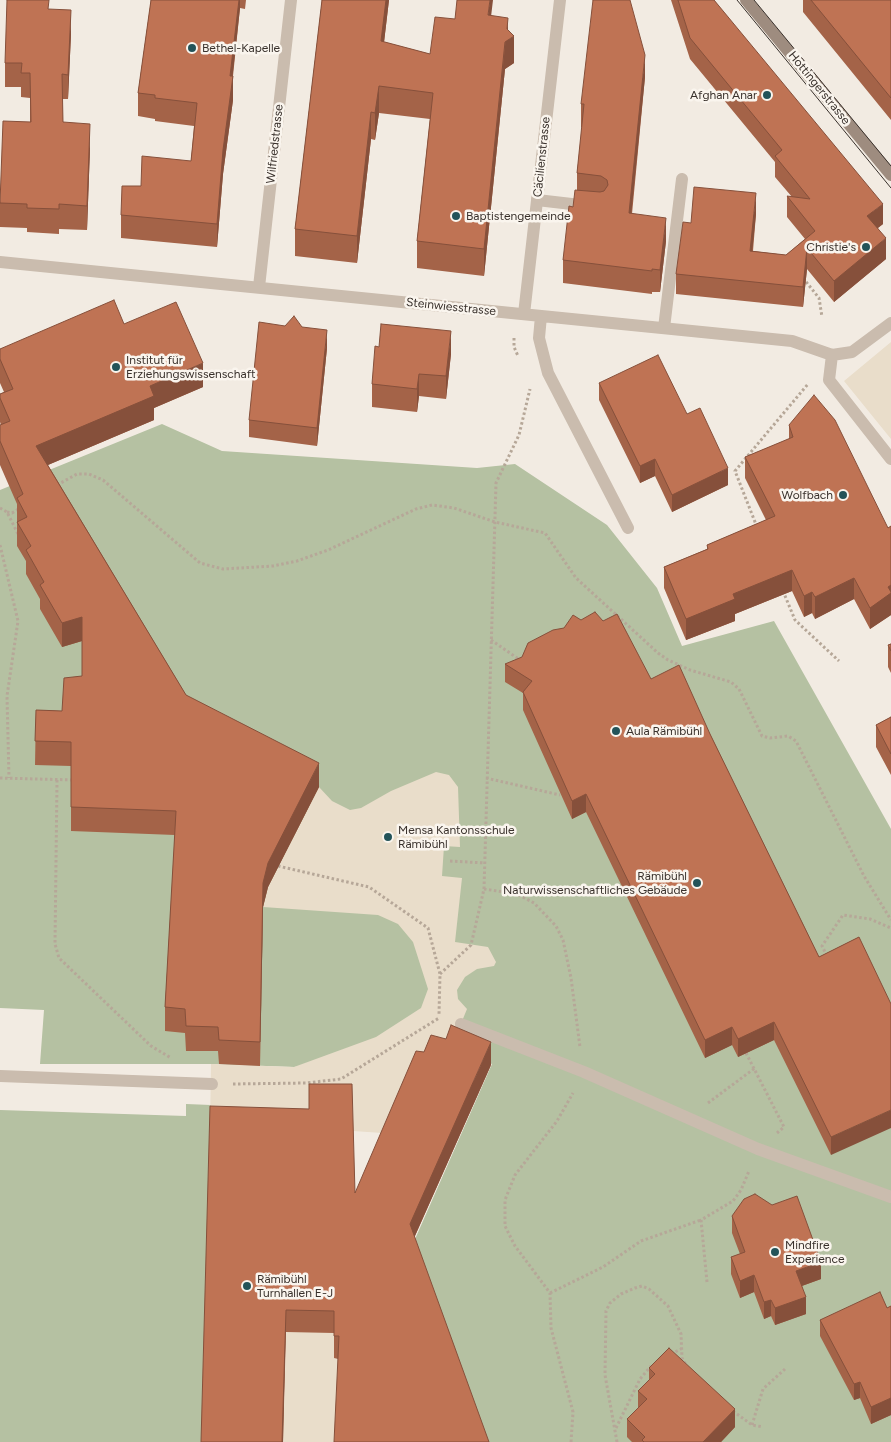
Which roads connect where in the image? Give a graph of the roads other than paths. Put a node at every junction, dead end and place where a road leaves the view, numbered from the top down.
1 (291, 0) edge
2 (560, 0) edge
3 (746, 0) edge
4 (891, 176) edge
5 (682, 180) dead end
6 (537, 200) junction
7 (600, 207) edge
8 (0, 262) edge
9 (259, 287) junction
10 (524, 314) junction
11 (541, 316) junction
12 (891, 323) edge
13 (664, 328) junction
14 (832, 355) junction
15 (891, 459) edge
16 (628, 528) dead end
17 (461, 1024) road end
18 (0, 1076) edge
19 (212, 1084) road end
20 (891, 1197) edge

1 - 9 street, Wilfriedstrasse
2 - 6 street, Cäcilienstrasse
3 - 4 main road, Hottingerstrasse
5 - 13 street
6 - 7 street
6 - 10 street, Cäcilienstrasse
8 - 9 street, Steinwiesstrasse
9 - 10 street, Steinwiesstrasse
10 - 11 street, Steinwiesstrasse
11 - 13 street, Steinwiesstrasse
11 - 16 street
12 - 14 street
13 - 14 street, Steinwiesstrasse
14 - 15 street
17 - 20 street
18 - 19 street

